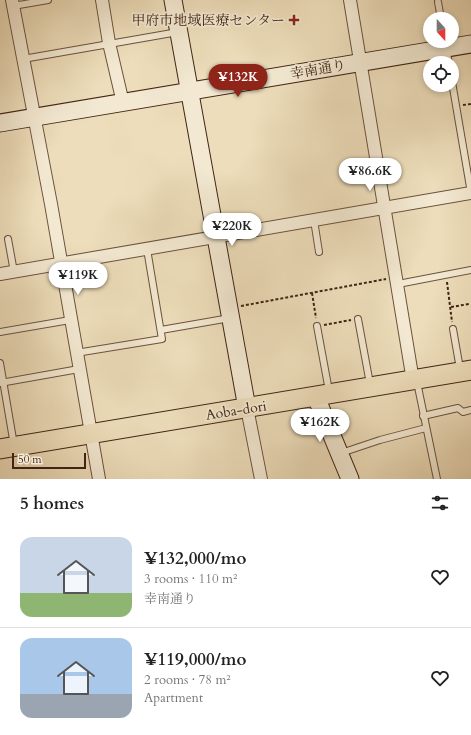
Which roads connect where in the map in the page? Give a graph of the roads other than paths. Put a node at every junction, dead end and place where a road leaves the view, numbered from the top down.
1 (48, 0) edge
2 (102, 0) edge
3 (173, 0) edge
4 (350, 0) edge
5 (438, 2) dead end
6 (12, 3) edge
7 (440, 12) edge
8 (179, 32) junction
9 (109, 44) junction
10 (471, 44) edge
11 (447, 51) edge
12 (23, 59) junction
13 (360, 62) junction
14 (190, 91) junction
15 (454, 92) edge
16 (123, 103) junction
17 (34, 118) junction
18 (0, 124) edge
19 (471, 193) edge
20 (385, 208) junction
21 (314, 220) junction
22 (216, 237) junction
23 (8, 239) dead end
24 (147, 249) junction
25 (319, 252) dead end
26 (60, 264) junction
27 (471, 270) edge
28 (14, 272) junction
29 (0, 274) edge
30 (398, 281) junction
31 (229, 313) junction
32 (358, 319) road end
33 (70, 320) junction
34 (317, 326) road end
35 (453, 329) road end
36 (161, 330) junction
37 (0, 332) edge
38 (76, 353) junction
39 (0, 363) edge
40 (79, 369) junction
41 (466, 371) edge
42 (415, 380) junction
43 (2, 383) edge
44 (371, 388) junction
45 (323, 396) junction
46 (247, 408) junction
47 (471, 410) edge
48 (424, 416) junction
49 (426, 428) junction
50 (91, 433) junction
51 (7, 447) edge
52 (340, 454) junction
53 (99, 479) edge
54 (261, 479) edge
55 (350, 479) edge
56 (437, 479) edge

1 - 6 lane
2 - 9 street
3 - 8 street
4 - 13 street
5 - 7 lane
6 - 12 street
8 - 9 lane
8 - 14 street
9 - 12 lane
9 - 16 street
10 - 11 street, 幸南通り
11 - 13 street, 幸南通り
12 - 17 street
13 - 14 street, 幸南通り
13 - 20 street
14 - 16 street, 幸南通り
14 - 22 street
15 - 19 lane
16 - 17 street, 幸南通り
17 - 18 street, 幸南通り
17 - 26 street
19 - 20 street
20 - 21 street
20 - 30 street
21 - 22 street
21 - 25 lane
22 - 24 street
22 - 31 street
23 - 28 lane
24 - 26 street
24 - 36 lane
26 - 28 street
26 - 33 street
27 - 30 lane
28 - 29 street
30 - 42 street
31 - 36 lane
31 - 46 street
32 - 44 lane
33 - 37 lane
33 - 38 street
34 - 45 lane
35 - 41 lane
36 - 38 lane
38 - 40 street
39 - 43 lane
40 - 43 lane
40 - 50 street
41 - 42 main road, Aoba-dori
42 - 44 main road, Aoba-dori
42 - 48 lane
43 - 51 lane
44 - 45 main road, Aoba-dori
45 - 46 main road, Aoba-dori
45 - 52 street
46 - 50 main road, Aoba-dori
46 - 54 street
47 - 48 lane
48 - 49 lane
49 - 52 lane
49 - 56 lane
50 - 51 main road, Aoba-dori
50 - 53 street
52 - 55 street

